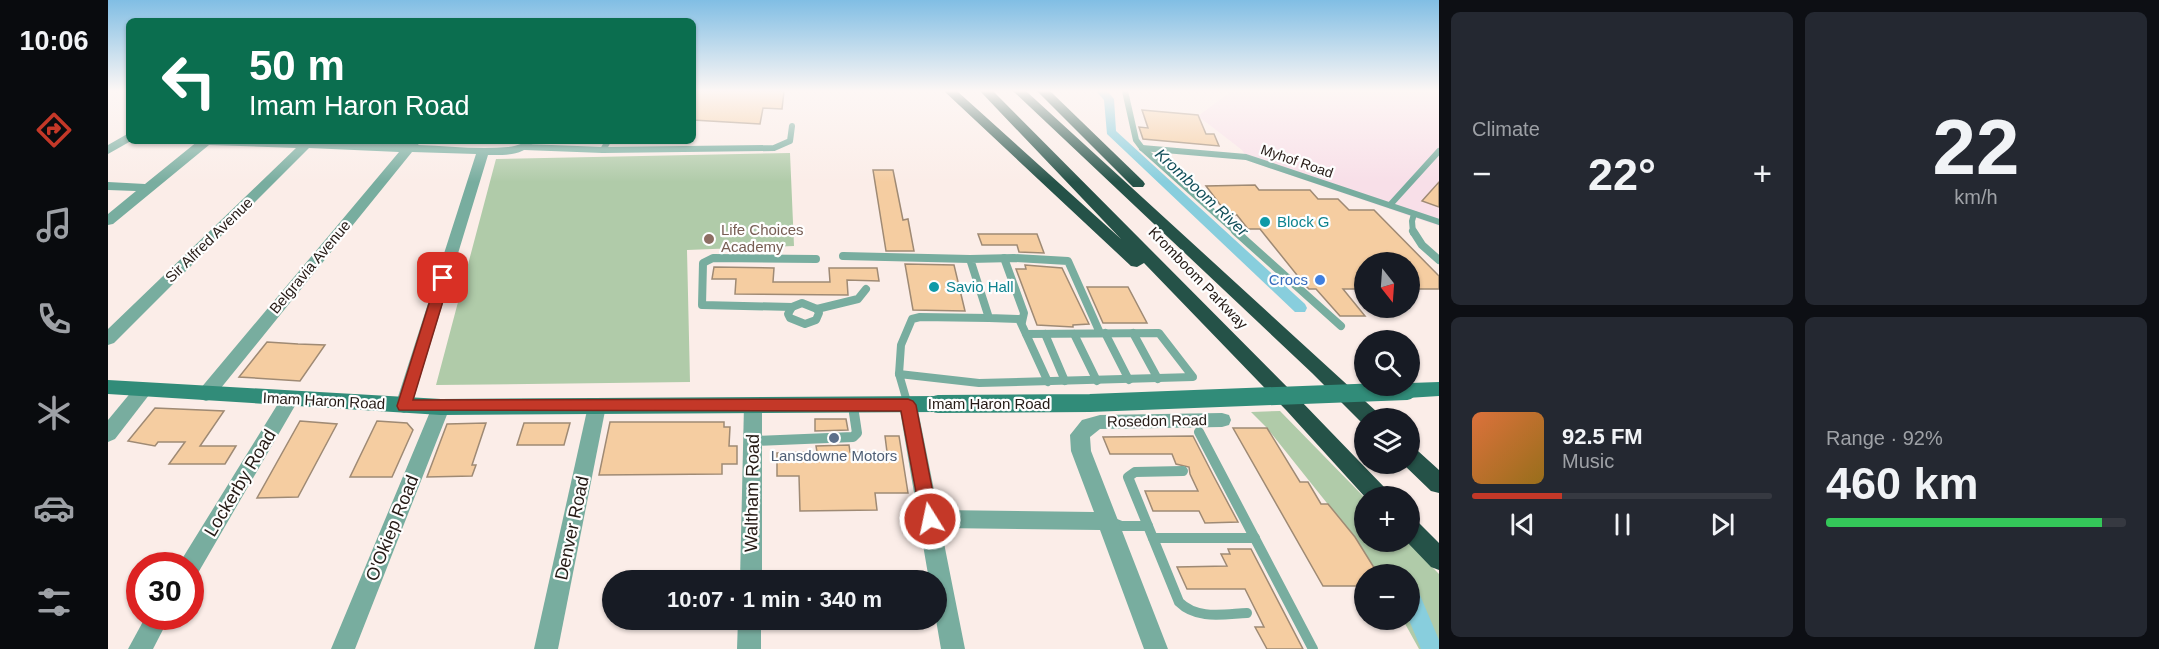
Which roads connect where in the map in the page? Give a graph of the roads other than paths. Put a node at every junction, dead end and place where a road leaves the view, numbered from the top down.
1 (984, 121) edge
2 (1016, 121) edge
3 (1052, 121) edge
4 (1074, 121) edge
5 (1132, 121) edge
6 (792, 126) dead end
7 (126, 140) edge
8 (202, 144) edge
9 (307, 144) edge
10 (360, 144) edge
11 (606, 144) edge
12 (412, 145) edge
13 (523, 146) edge
14 (1143, 148) junction
15 (108, 150) edge
16 (603, 150) junction
17 (483, 151) junction
18 (1439, 151) edge
19 (108, 186) edge
20 (148, 188) junction
21 (1390, 205) junction
22 (1414, 214) junction
23 (108, 221) edge
24 (1439, 222) edge
25 (843, 256) dead end
26 (1004, 258) junction
27 (970, 259) junction
28 (816, 260) dead end
29 (1439, 260) edge
30 (866, 289) dead end
31 (792, 307) junction
32 (817, 309) junction
33 (989, 318) junction
34 (1022, 322) junction
35 (1341, 326) dead end
36 (1102, 333) junction
37 (1132, 333) junction
38 (1026, 334) junction
39 (1045, 334) junction
40 (1074, 334) junction
41 (108, 339) edge
42 (1319, 368) junction
43 (899, 374) junction
44 (1158, 379) junction
45 (1129, 380) junction
46 (1065, 381) junction
47 (1097, 381) junction
48 (1048, 382) junction
49 (108, 387) edge
50 (1439, 389) edge
51 (143, 390) junction
52 (206, 394) junction
53 (290, 399) junction
54 (753, 405) junction
55 (853, 405) junction
56 (908, 405) junction
57 (404, 406) junction
58 (597, 406) junction
59 (441, 407) junction
60 (1360, 408) edge
61 (1222, 420) dead end
62 (1199, 432) dead end
63 (108, 434) edge
64 (752, 441) junction
65 (1333, 451) junction
66 (1420, 466) edge
67 (1183, 471) dead end
68 (1439, 484) edge
69 (1368, 486) edge
70 (930, 519) junction
71 (1108, 521) junction
72 (1148, 526) junction
73 (1255, 537) junction
74 (1153, 538) junction
75 (1420, 539) edge
76 (198, 552) edge
77 (1439, 559) edge
78 (750, 570) edge
79 (1247, 613) dead end
80 (151, 630) edge
81 (750, 630) edge
82 (140, 649) edge
83 (343, 649) edge
84 (546, 649) edge
85 (749, 649) edge
86 (953, 649) edge
87 (1156, 649) edge
88 (1313, 649) edge

1 - 65 highway
2 - 65 highway, Kromboom Parkway
3 - 42 highway, Kromboom Parkway
4 - 42 highway
5 - 14 lane
6 - 16 lane
7 - 15 street
8 - 20 street
9 - 41 street, Sir Alfred Avenue
10 - 12 street
11 - 16 lane
12 - 17 street
12 - 52 street, Belgravia Avenue
13 - 16 lane
13 - 17 street
14 - 21 lane, Myhof Road
14 - 35 lane
17 - 57 street
18 - 21 lane
19 - 20 street
20 - 23 street
21 - 22 lane, Myhof Road
22 - 24 lane, Myhof Road
22 - 29 lane
25 - 27 lane
26 - 27 lane
26 - 34 lane
26 - 36 lane
27 - 33 lane
28 - 31 lane
30 - 32 lane
31 - 32 lane
31 - 32 lane
33 - 34 lane
33 - 43 lane
34 - 38 lane
36 - 37 lane
36 - 40 lane
36 - 45 lane
37 - 44 lane
37 - 44 lane
38 - 39 lane
38 - 48 lane
39 - 40 lane
39 - 46 lane
40 - 47 lane
42 - 60 highway, Kromboom Parkway
43 - 48 lane
43 - 56 lane
44 - 45 lane
45 - 47 lane
46 - 47 lane
46 - 48 lane
49 - 51 street, Imam Haron Road
50 - 56 street, Imam Haron Road, bridge
51 - 52 street, Imam Haron Road
51 - 63 street
52 - 53 street, Imam Haron Road
53 - 57 street, Imam Haron Road
53 - 76 street, Lockerby Road
54 - 55 street, Imam Haron Road
54 - 58 street, Imam Haron Road
54 - 64 street, Waltham Road
55 - 56 street, Imam Haron Road
55 - 64 lane
56 - 70 street
57 - 59 street, Imam Haron Road
58 - 59 street, Imam Haron Road
58 - 84 street, Denver Road
59 - 83 street, O'Okiep Road
61 - 71 street, Rosedon Road
62 - 73 lane
64 - 78 street, Waltham Road
65 - 69 highway, Kromboom Parkway
66 - 68 highway
67 - 72 lane
70 - 71 street
70 - 86 street
71 - 72 lane
71 - 87 street, Rosedon Road
72 - 74 lane
73 - 74 lane
73 - 88 lane
74 - 79 lane
75 - 77 highway
80 - 82 street
81 - 85 street

